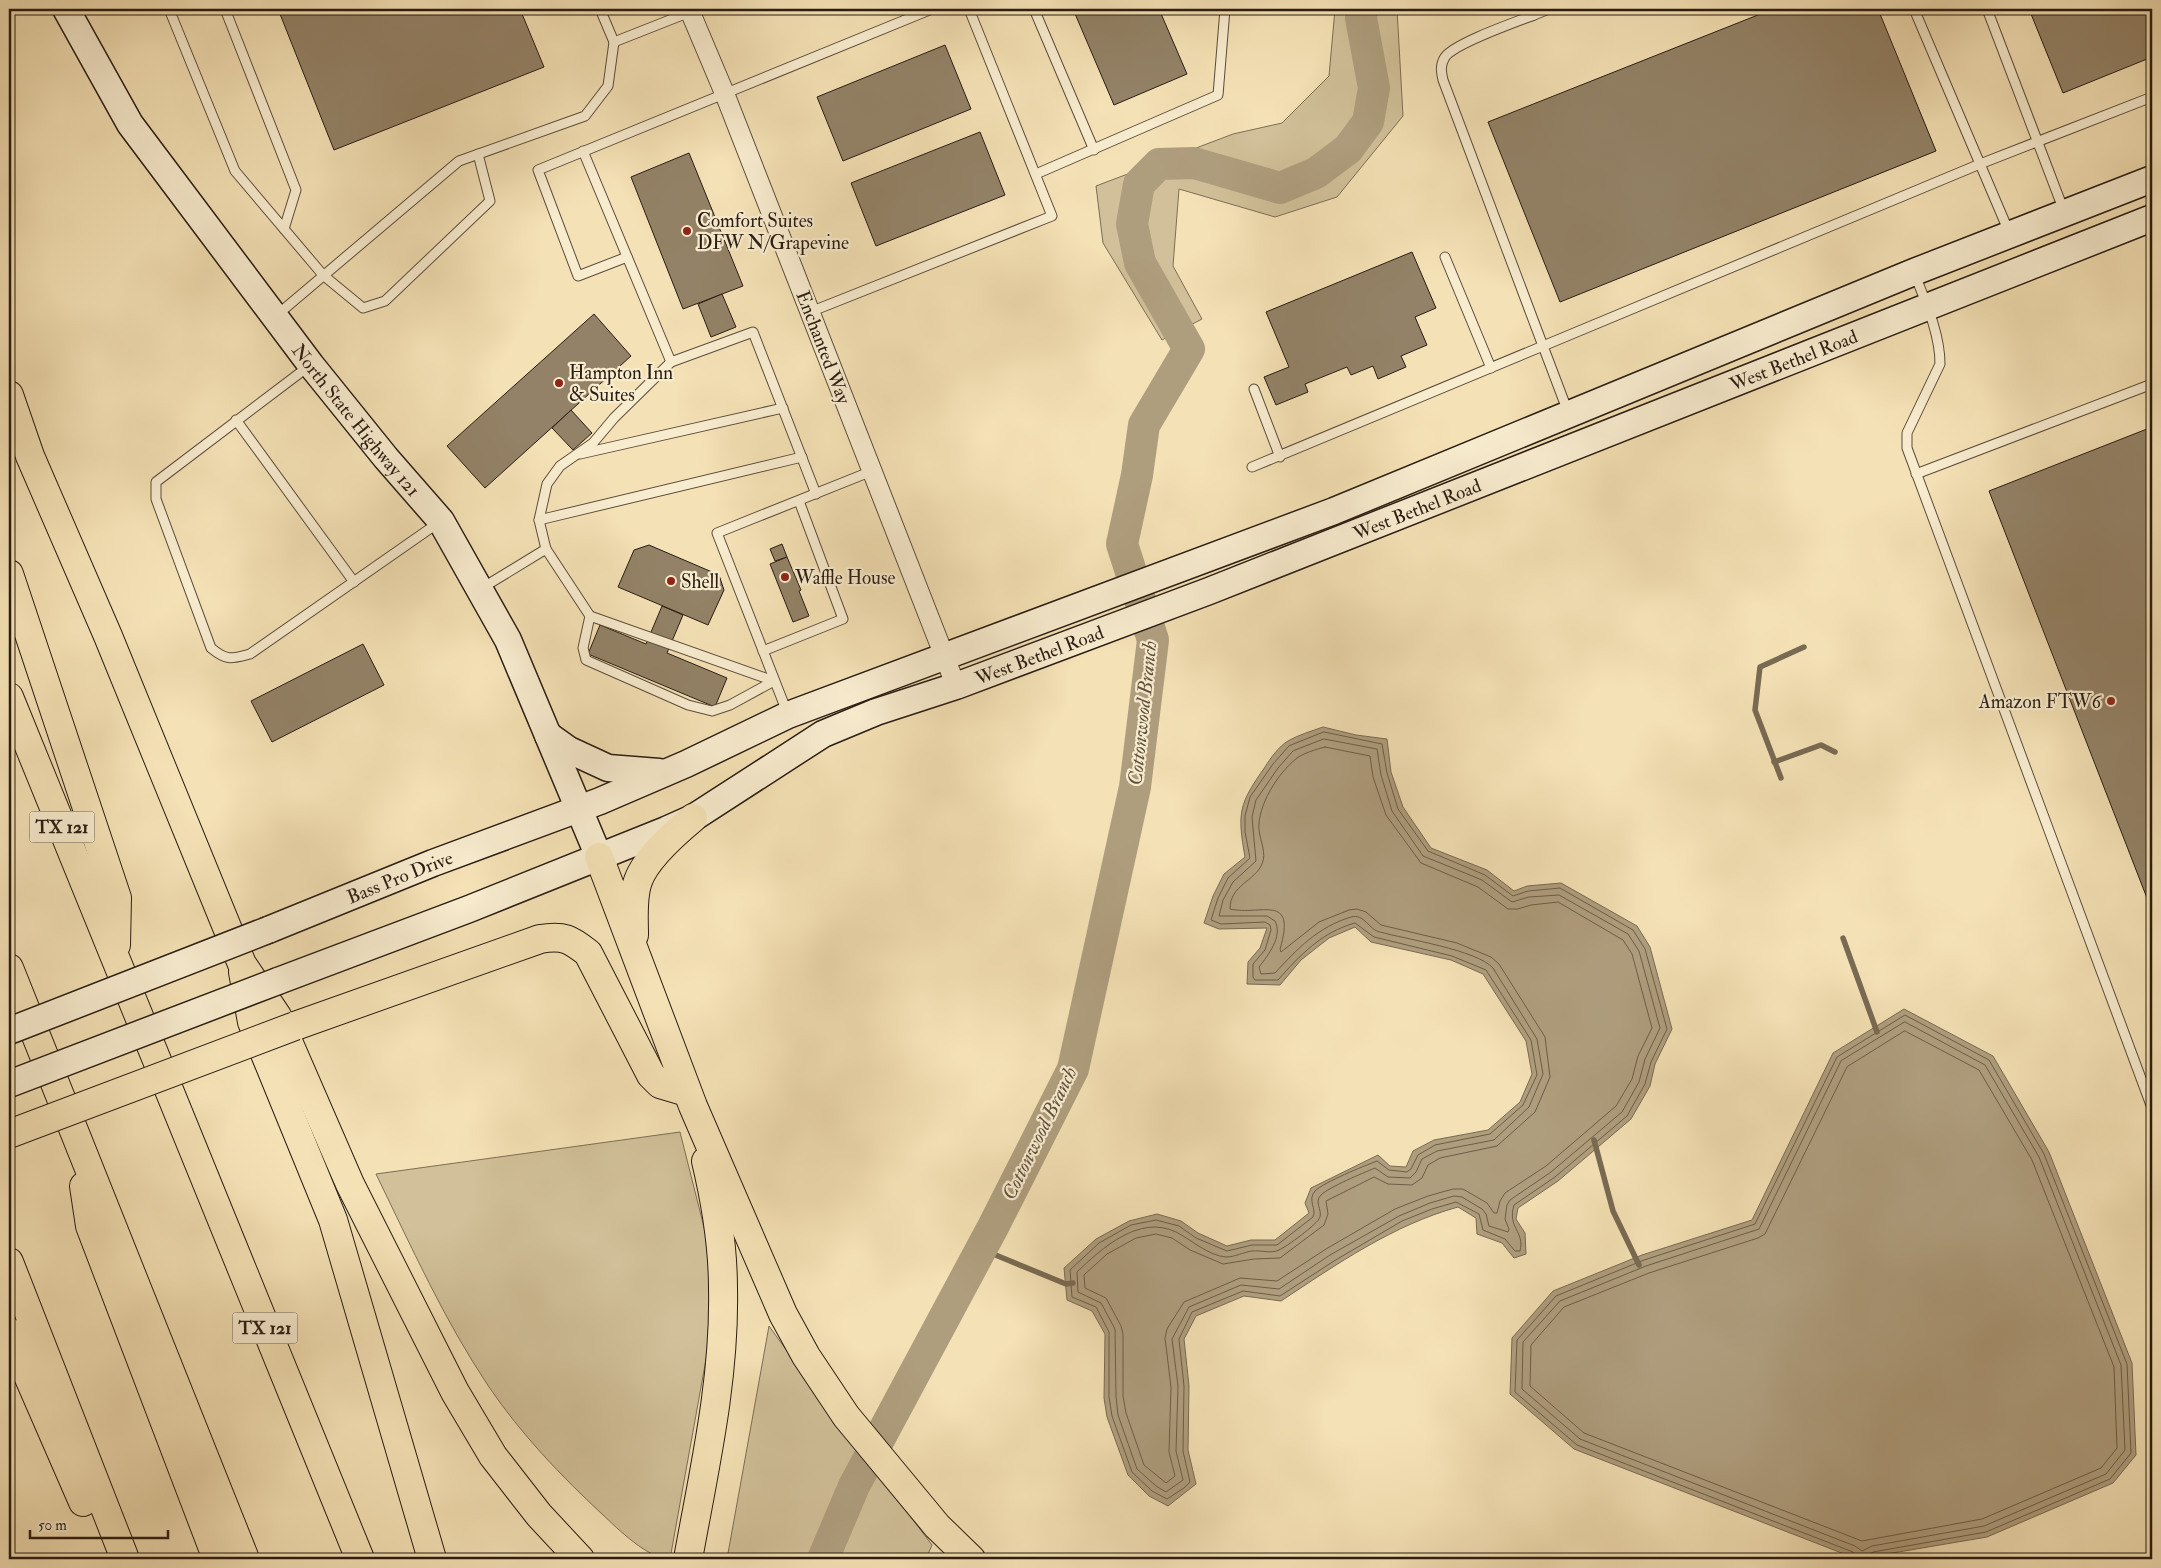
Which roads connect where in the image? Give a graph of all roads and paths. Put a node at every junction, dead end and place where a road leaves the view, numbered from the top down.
1 (66, 9) edge
2 (169, 9) edge
3 (225, 9) edge
4 (600, 9) edge
5 (932, 9) edge
6 (969, 9) edge
7 (1034, 9) edge
8 (1225, 9) edge
9 (1549, 9) edge
10 (1914, 9) edge
11 (1987, 9) edge
12 (690, 10) edge
13 (1533, 12) edge
14 (614, 42) junction
15 (724, 92) junction
16 (2152, 96) edge
17 (2037, 142) junction
18 (1094, 150) junction
19 (583, 151) junction
20 (478, 154) junction
21 (1980, 164) junction
22 (1036, 174) junction
23 (2152, 179) edge
24 (2065, 214) junction
25 (2152, 218) edge
26 (284, 229) junction
27 (2010, 235) junction
28 (627, 257) junction
29 (1445, 257) dead end
30 (1914, 272) junction
31 (323, 276) junction
32 (1928, 307) junction
33 (810, 312) junction
34 (275, 317) junction
35 (1543, 346) junction
36 (671, 362) junction
37 (311, 365) junction
38 (1491, 368) junction
39 (2152, 384) edge
40 (1254, 389) dead end
41 (9, 395) edge
42 (783, 408) junction
43 (1569, 414) junction
44 (236, 420) junction
45 (1581, 444) junction
46 (575, 456) junction
47 (802, 457) junction
48 (1280, 457) junction
49 (1252, 467) dead end
50 (872, 471) junction
51 (1916, 474) junction
52 (816, 494) junction
53 (799, 501) junction
54 (539, 520) junction
55 (441, 521) junction
56 (546, 549) junction
57 (9, 574) edge
58 (354, 582) junction
59 (480, 590) junction
60 (590, 616) junction
61 (763, 652) junction
62 (944, 656) junction
63 (774, 681) junction
64 (956, 686) junction
65 (9, 698) edge
66 (788, 714) junction
67 (548, 735) junction
68 (665, 772) junction
69 (578, 810) junction
70 (693, 818) junction
71 (599, 858) junction
72 (634, 949) junction
73 (116, 957) junction
74 (242, 964) junction
75 (9, 968) edge
76 (9, 1031) edge
77 (9, 1084) edge
78 (690, 1099) junction
79 (2152, 1108) edge
80 (74, 1133) junction
81 (9, 1134) edge
82 (9, 1262) edge
83 (23, 1344) edge
84 (108, 1559) edge
85 (124, 1559) edge
86 (216, 1559) edge
87 (244, 1559) edge
88 (360, 1559) edge
89 (432, 1559) edge
90 (580, 1559) edge
91 (688, 1559) edge
92 (971, 1559) edge

1 - 34 main road, North State Highway 121
2 - 26 lane
3 - 26 lane
4 - 14 lane
5 - 15 lane
6 - 22 lane
7 - 18 lane
8 - 18 lane
9 - 13 lane
10 - 21 lane
11 - 17 lane
12 - 14 lane
12 - 15 street, Enchanted Way
13 - 35 lane
14 - 20 lane
15 - 19 lane
15 - 33 street, Enchanted Way
16 - 17 lane
17 - 21 lane
17 - 24 lane
18 - 22 lane
19 - 28 lane
19 - 28 lane
20 - 31 lane
20 - 31 lane
21 - 27 lane
21 - 35 lane
22 - 33 lane
23 - 24 main road, West Bethel Road
24 - 27 main road, West Bethel Road
25 - 32 main road, West Bethel Road
26 - 31 lane
27 - 30 main road, West Bethel Road
28 - 36 lane
29 - 38 lane
30 - 32 lane
30 - 43 main road, West Bethel Road
31 - 34 lane
32 - 45 main road, West Bethel Road
32 - 51 lane
33 - 50 street, Enchanted Way
34 - 37 main road, North State Highway 121
35 - 38 lane
35 - 43 lane
36 - 42 lane
36 - 46 lane
37 - 44 lane
37 - 55 main road, North State Highway 121
38 - 48 lane
39 - 51 lane
40 - 48 lane
41 - 74 highway
42 - 46 lane
42 - 47 lane
43 - 45 main road
43 - 62 main road, West Bethel Road
44 - 58 lane
44 - 58 lane
45 - 64 main road, West Bethel Road
46 - 54 lane
47 - 52 lane
47 - 54 lane
48 - 49 lane
50 - 52 lane
50 - 62 street, Enchanted Way
51 - 79 lane
52 - 53 lane
53 - 61 lane
53 - 61 lane
54 - 56 lane
55 - 58 lane
55 - 59 main road, North State Highway 121
56 - 59 lane
56 - 60 lane
57 - 73 highway
59 - 67 main road, North State Highway 121
60 - 63 lane
60 - 63 lane
61 - 63 lane
62 - 64 street, Enchanted Way
62 - 66 main road, West Bethel Road
63 - 66 lane
64 - 70 main road, West Bethel Road
65 - 73 highway, TX 121
66 - 68 main road, Bass Pro Drive
67 - 68 main road
67 - 69 main road, North State Highway 121
68 - 69 main road, Bass Pro Drive
69 - 71 main road, North State Highway 121
69 - 76 main road, Bass Pro Drive, bridge
70 - 71 main road
70 - 72 highway
71 - 72 highway
71 - 77 main road, bridge
72 - 78 highway
73 - 88 highway, TX 121
74 - 89 highway
74 - 90 highway
75 - 80 highway
78 - 81 highway, bridge
78 - 91 highway
78 - 92 highway
80 - 86 highway
80 - 87 highway
82 - 83 highway
83 - 84 highway
83 - 85 highway

